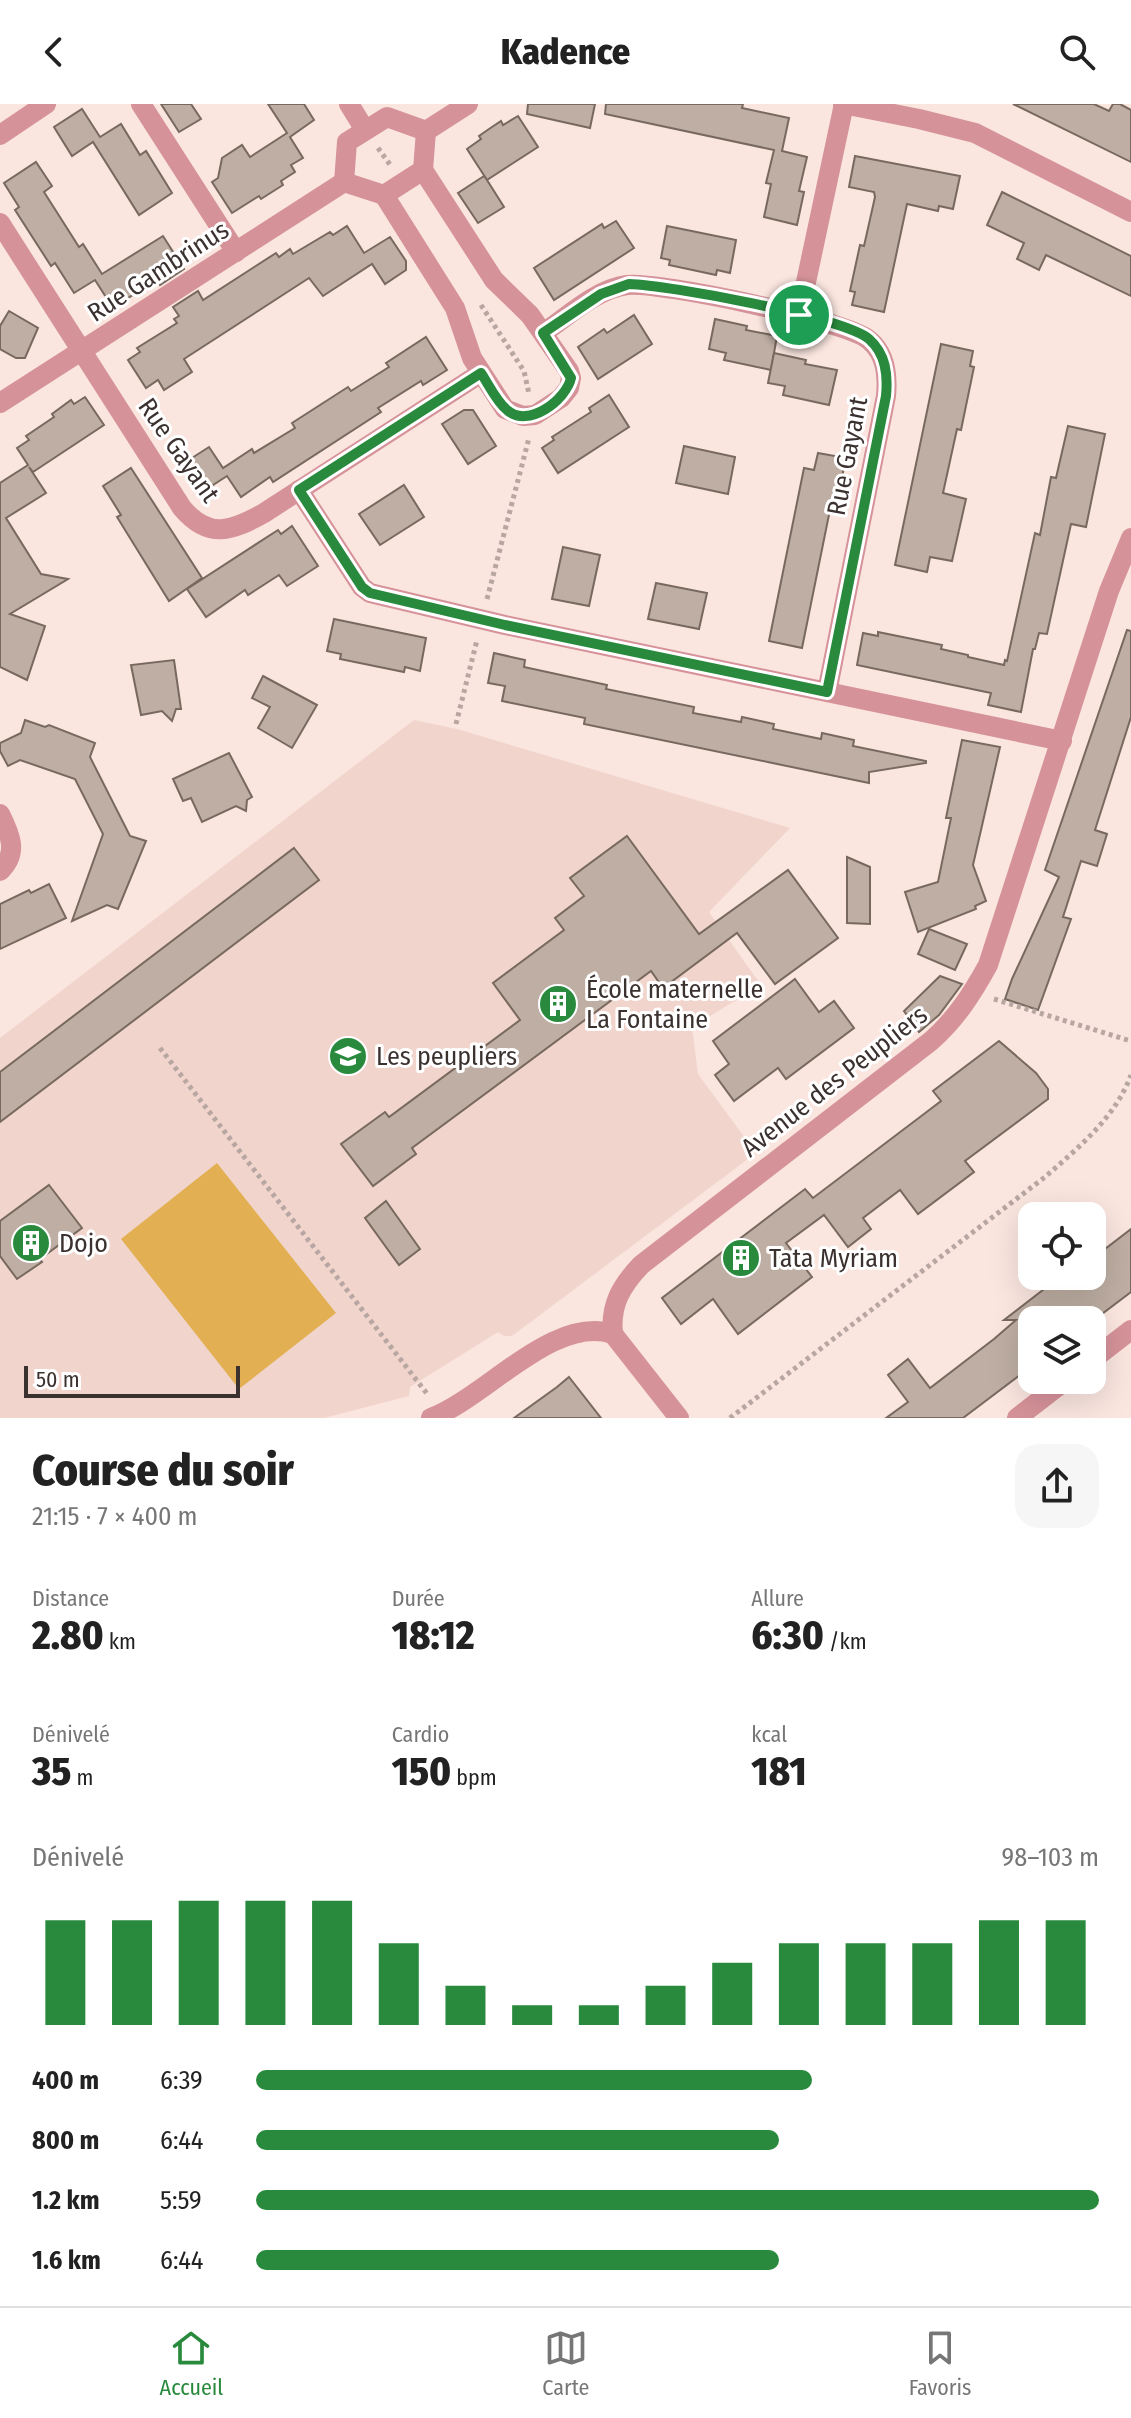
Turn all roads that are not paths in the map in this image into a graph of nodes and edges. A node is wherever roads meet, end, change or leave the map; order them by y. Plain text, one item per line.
1 (46, 104) edge
2 (141, 104) edge
3 (349, 104) edge
4 (468, 104) edge
5 (844, 104) edge
6 (365, 130) junction
7 (426, 131) junction
8 (0, 135) edge
9 (423, 170) junction
10 (344, 182) junction
11 (384, 195) junction
12 (1131, 212) edge
13 (0, 223) edge
14 (236, 252) junction
15 (799, 315) junction
16 (543, 333) junction
17 (81, 352) junction
18 (481, 373) junction
19 (0, 403) edge
20 (299, 490) junction
21 (1131, 538) edge
22 (827, 692) junction
23 (1062, 741) junction
24 (0, 814) edge
25 (0, 871) edge
26 (1131, 1330) edge
27 (613, 1334) junction
28 (1106, 1349) edge
29 (1048, 1394) edge
30 (436, 1416) edge
31 (679, 1418) edge
32 (1017, 1418) edge

1 - 8 street
2 - 14 street
3 - 6 street
4 - 7 street
5 - 12 street
5 - 15 street
6 - 7 street
6 - 10 street
7 - 9 street
9 - 11 street
9 - 16 street
10 - 11 street
10 - 14 street, Rue Gambrinus
11 - 18 street
13 - 17 street, Rue Gayant
14 - 17 street, Rue Gambrinus
15 - 16 street, Rue Gayant
15 - 22 street, Rue Gayant
16 - 18 street
17 - 19 street, Rue Gambrinus
17 - 20 street, Rue Gayant
18 - 20 street, Rue Gayant
20 - 22 street
21 - 23 street, Avenue des Peupliers
22 - 23 street
23 - 27 street, Avenue des Peupliers
24 - 25 street
26 - 28 street
27 - 30 street
27 - 31 street
29 - 32 street

